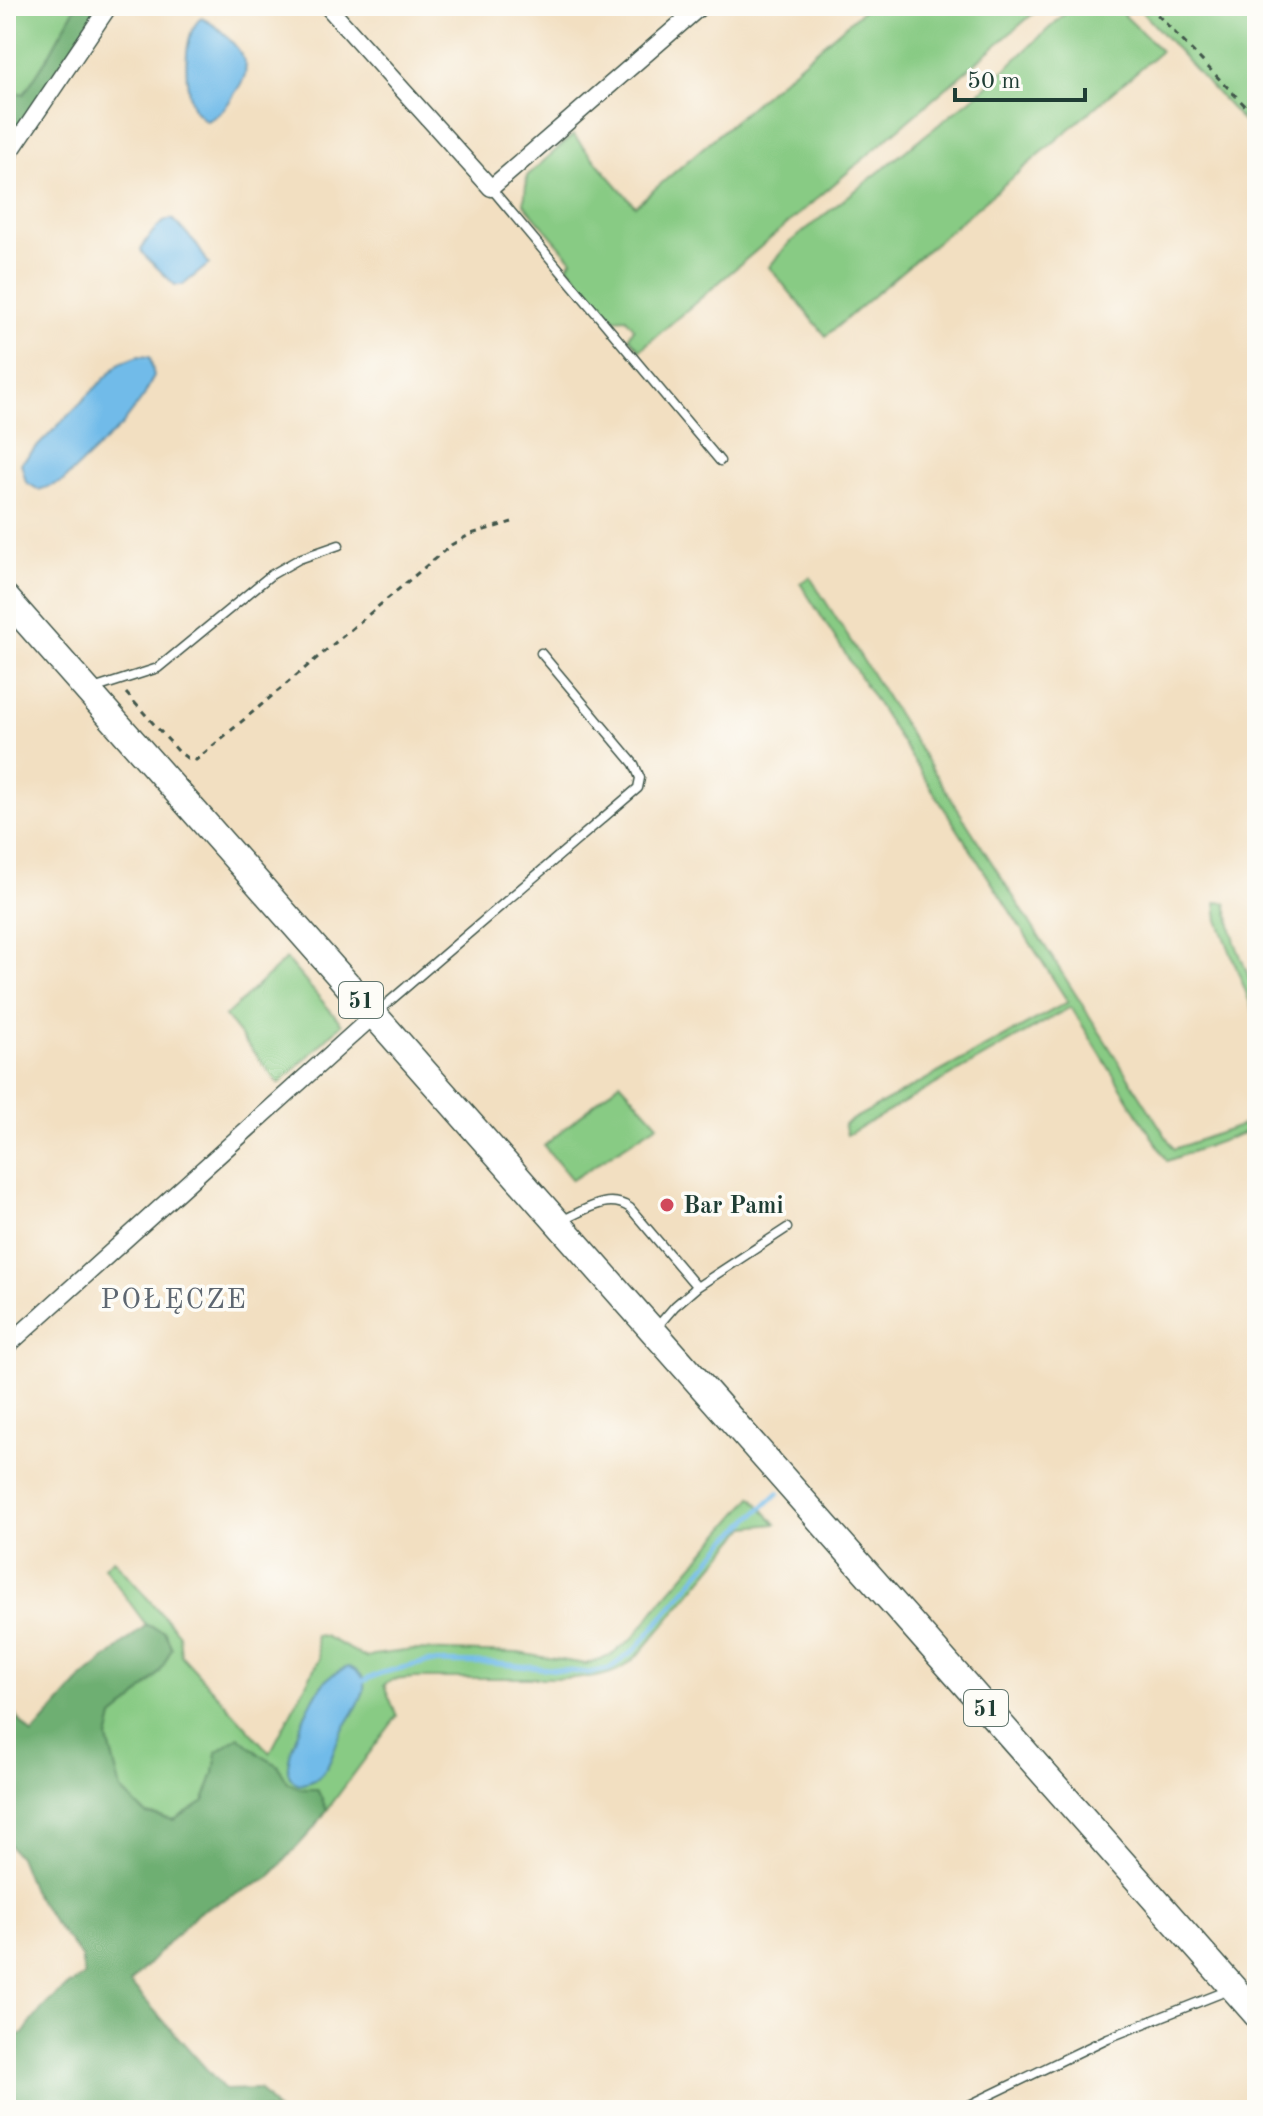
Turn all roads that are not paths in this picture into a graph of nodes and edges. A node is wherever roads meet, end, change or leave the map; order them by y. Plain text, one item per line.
1 (109, 6) edge
2 (327, 6) edge
3 (701, 6) edge
4 (6, 158) edge
5 (491, 188) junction
6 (720, 461) dead end
7 (339, 545) dead end
8 (6, 598) edge
9 (541, 653) dead end
10 (101, 686) junction
11 (374, 1015) junction
12 (558, 1223) junction
13 (787, 1228) dead end
14 (697, 1287) junction
15 (653, 1331) junction
16 (6, 1347) edge
17 (1248, 1999) edge
18 (959, 2110) edge

1 - 4 street
2 - 5 street
3 - 5 street
5 - 6 lane
7 - 10 lane
8 - 10 main road, 51
9 - 11 lane
10 - 11 main road, 51
11 - 12 main road, 51
11 - 16 street
12 - 14 lane
12 - 15 main road, 51
13 - 14 lane
14 - 15 lane
15 - 17 main road, 51
17 - 18 lane

